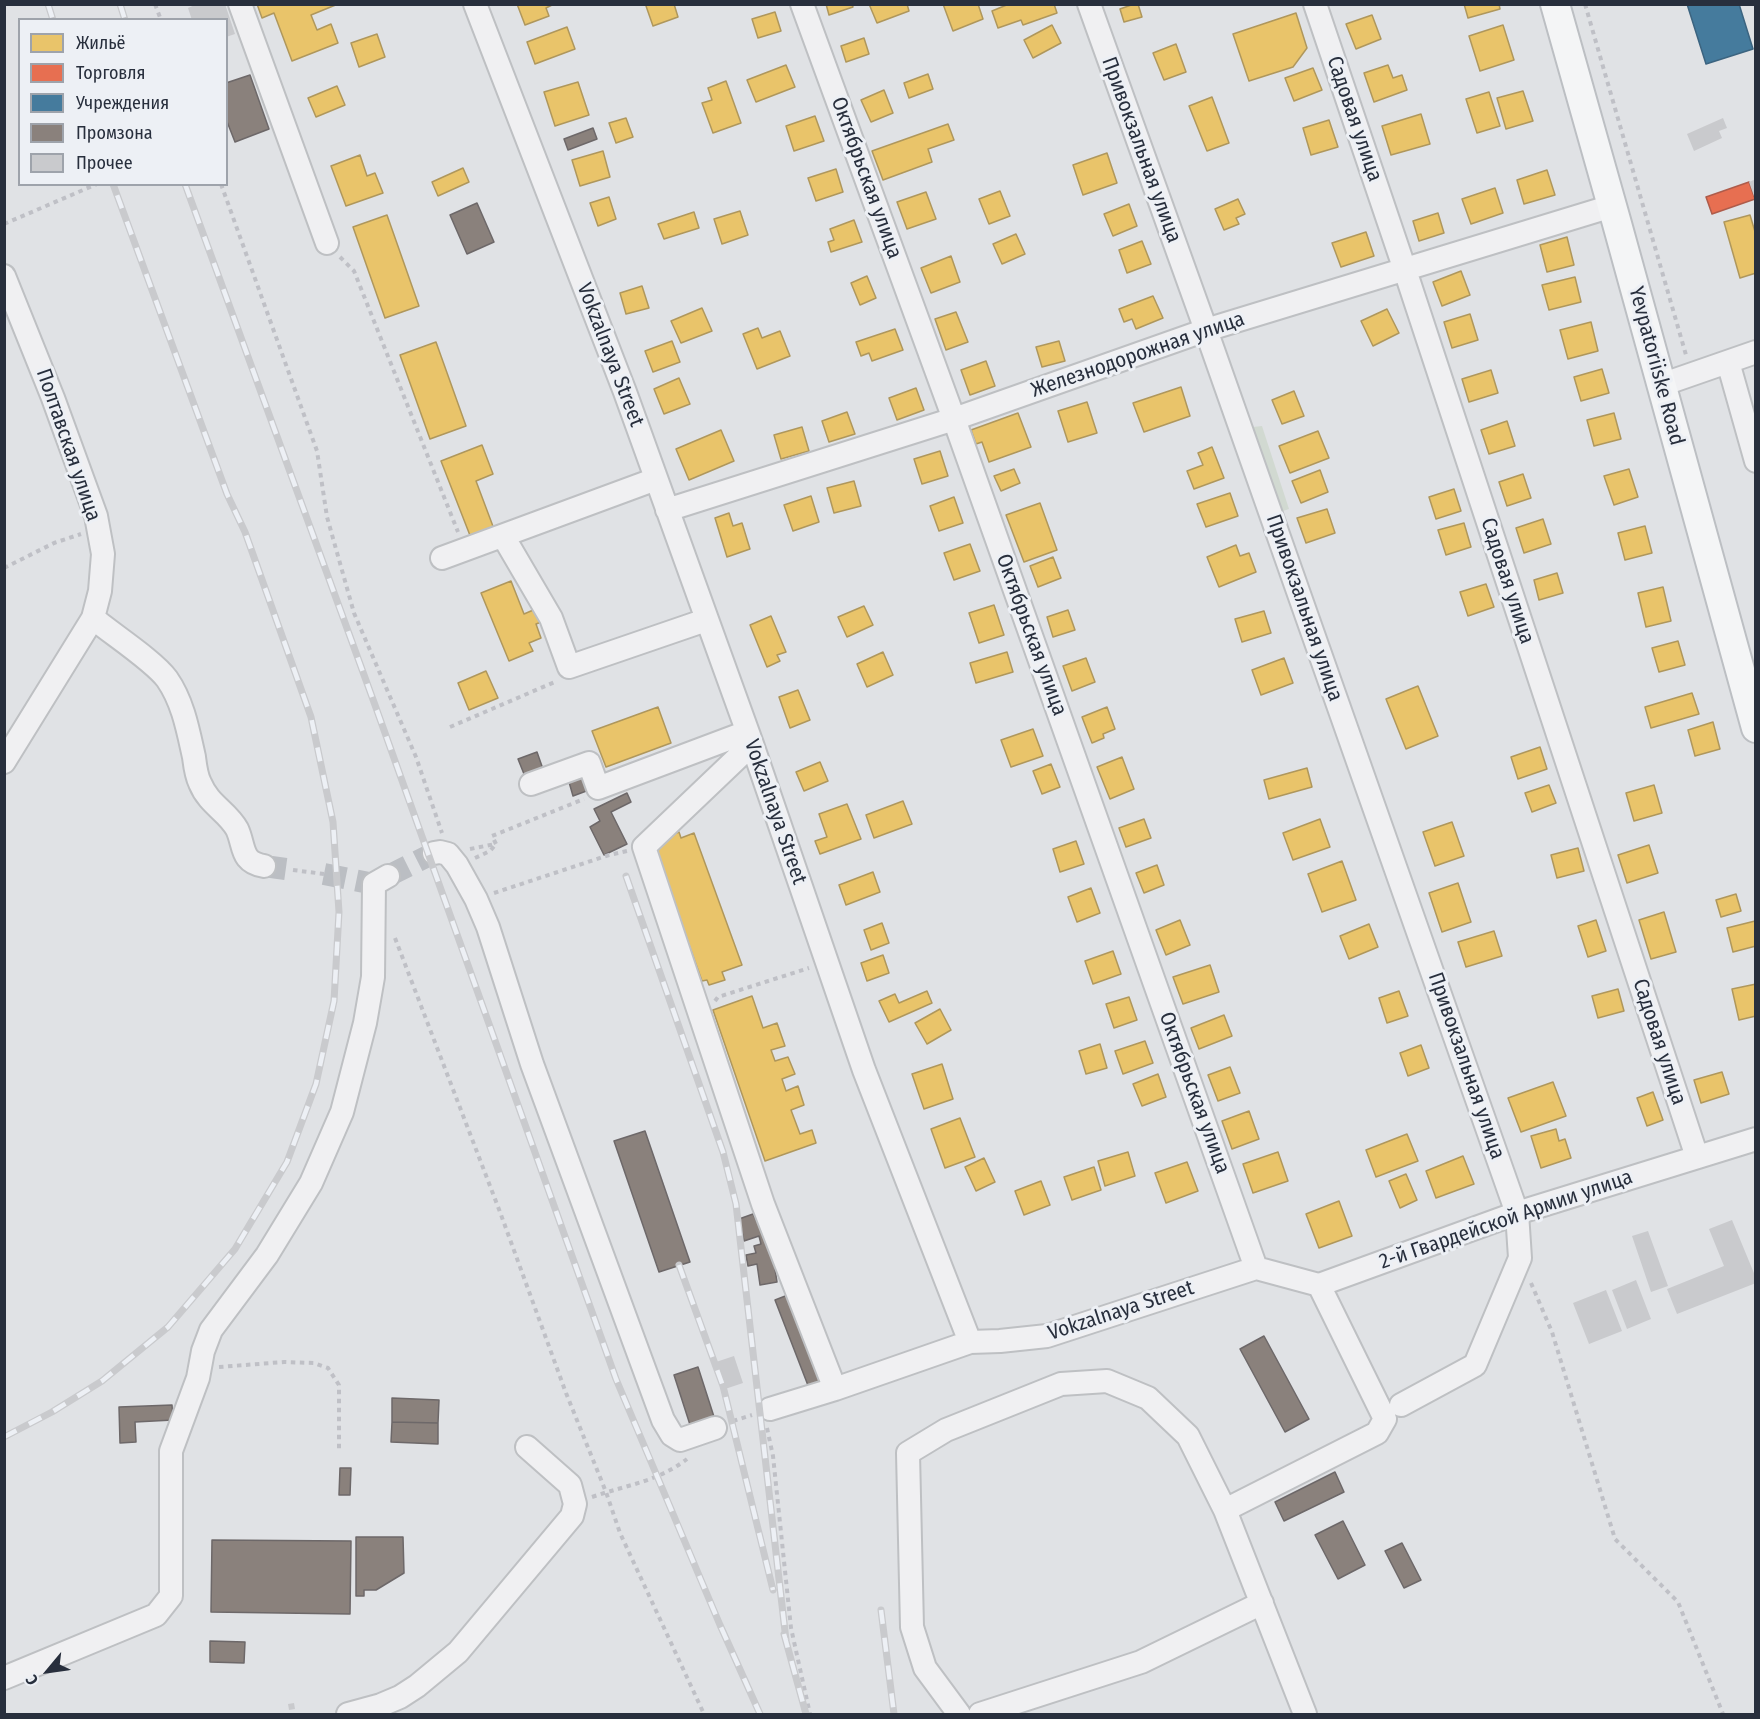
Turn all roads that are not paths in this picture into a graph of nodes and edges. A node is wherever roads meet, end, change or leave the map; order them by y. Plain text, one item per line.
1 (240, 4) edge
2 (475, 4) edge
3 (802, 4) edge
4 (1089, 4) edge
5 (1315, 4) edge
6 (1555, 4) edge
7 (1612, 206) junction
8 (327, 243) road end
9 (1405, 270) junction
10 (4, 276) edge
11 (1206, 330) junction
12 (1755, 352) edge
13 (1728, 362) junction
14 (1661, 385) junction
15 (954, 419) junction
16 (1755, 461) edge
17 (656, 479) junction
18 (667, 510) junction
19 (503, 536) junction
20 (442, 558) dead end
21 (93, 618) junction
22 (706, 620) junction
23 (1755, 728) edge
24 (749, 738) junction
25 (4, 762) edge
26 (531, 784) dead end
27 (441, 854) road end
28 (264, 866) tunnel mouth
29 (388, 876) tunnel mouth
30 (1755, 1140) edge
31 (1697, 1157) junction
32 (1517, 1212) junction
33 (1256, 1268) junction
34 (1318, 1285) junction
35 (970, 1342) junction
36 (836, 1389) junction
37 (1401, 1405) dead end
38 (770, 1409) road end
39 (715, 1428) road end
40 (527, 1447) dead end
41 (1225, 1510) junction
42 (1262, 1603) junction
43 (4, 1678) edge
44 (348, 1714) edge
45 (959, 1714) edge
46 (980, 1714) edge
47 (1305, 1714) edge

1 - 8 street
2 - 17 street, Vokzalnaya Street
3 - 15 street, Октябрьская улица
4 - 11 street, Привокзальная улица
5 - 9 street, Садовая улица
6 - 7 main road, Yevpatoriiske Road
7 - 9 street, Железнодорожная улица
7 - 14 main road, Yevpatoriiske Road
9 - 11 street, Железнодорожная улица
9 - 31 street, Садовая улица
10 - 21 street, Полтавская улица
11 - 15 street, Железнодорожная улица
11 - 32 street, Привокзальная улица
12 - 13 street
13 - 14 street
13 - 16 street
14 - 23 main road, Yevpatoriiske Road
15 - 18 street, Железнодорожная улица
15 - 33 street, Октябрьская улица
17 - 18 street, Vokzalnaya Street
17 - 19 street
18 - 22 street, Vokzalnaya Street
19 - 20 street
19 - 22 street
21 - 25 street, Полтавская улица
21 - 28 street
22 - 24 street, Vokzalnaya Street
24 - 26 street
24 - 35 street, Vokzalnaya Street
24 - 36 street
27 - 39 street
29 - 43 street
30 - 31 street, 2-й Гвардейской Армии улица
31 - 32 street, 2-й Гвардейской Армии улица
32 - 34 street, 2-й Гвардейской Армии улица
32 - 37 street, Привокзальная улица
33 - 34 street
33 - 35 street, Vokzalnaya Street
34 - 41 street
35 - 36 street
36 - 38 street
40 - 44 street
41 - 42 street
41 - 45 street
42 - 46 street
42 - 47 street

